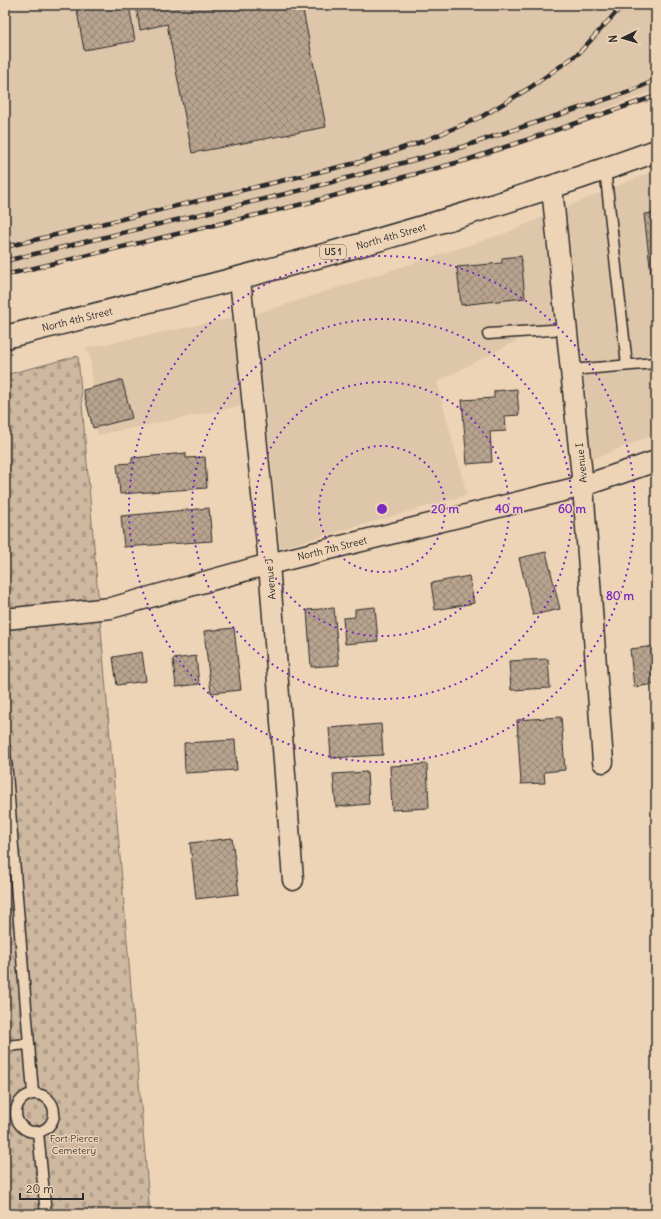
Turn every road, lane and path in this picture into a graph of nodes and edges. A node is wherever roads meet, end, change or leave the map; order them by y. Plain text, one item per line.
1 (656, 151) edge
2 (605, 169) junction
3 (552, 188) junction
4 (240, 278) junction
5 (567, 329) junction
6 (488, 334) dead end
7 (5, 337) edge
8 (656, 363) edge
9 (627, 365) junction
10 (571, 370) junction
11 (656, 461) edge
12 (583, 486) junction
13 (269, 564) junction
14 (5, 619) edge
15 (5, 749) edge
16 (603, 762) dead end
17 (293, 880) dead end
18 (29, 1044) junction
19 (5, 1046) edge
20 (33, 1093) junction
21 (38, 1132) junction
22 (46, 1214) edge

1 - 2 main road, North 4th Street / US 1
2 - 3 main road, North 4th Street / US 1
2 - 9 lane
3 - 4 main road, North 4th Street / US 1
3 - 5 street, Avenue I
4 - 7 main road, North 4th Street / US 1
4 - 13 street, Avenue J
5 - 6 lane
5 - 10 street, Avenue I
8 - 9 lane
9 - 10 lane
10 - 12 street, Avenue I
11 - 12 street, North 7th Street
12 - 13 street, North 7th Street
12 - 16 street, Avenue I
13 - 14 street, North 7th Street
13 - 17 street, Avenue J
15 - 18 lane
18 - 19 lane
18 - 20 lane
20 - 21 lane
20 - 21 lane
21 - 22 lane

